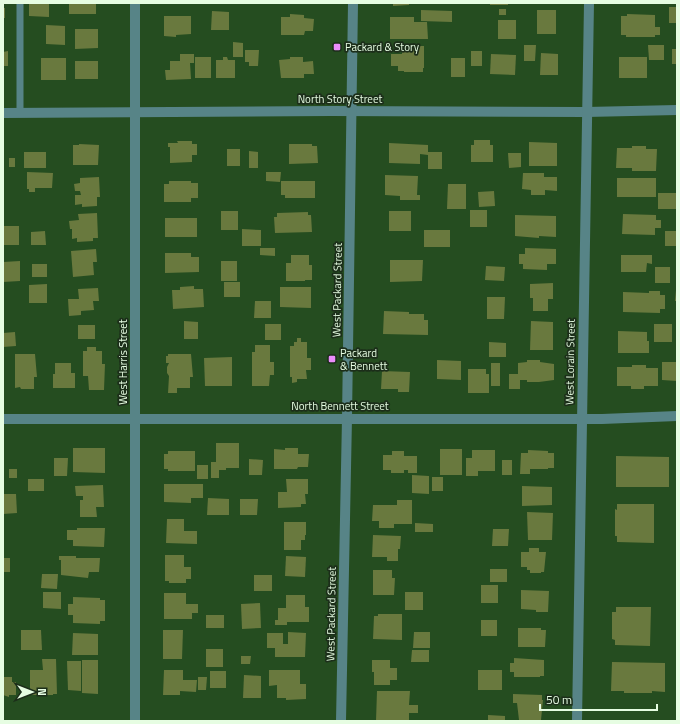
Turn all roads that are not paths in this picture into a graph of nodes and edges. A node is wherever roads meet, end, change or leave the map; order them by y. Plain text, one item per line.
1 (20, 3) edge
2 (135, 3) edge
3 (353, 3) edge
4 (589, 3) edge
5 (677, 110) edge
6 (351, 111) junction
7 (135, 112) junction
8 (586, 112) junction
9 (3, 113) edge
10 (20, 113) junction
11 (677, 416) edge
12 (347, 418) junction
13 (581, 418) junction
14 (3, 419) edge
15 (135, 419) junction
16 (135, 721) edge
17 (341, 721) edge
18 (577, 721) edge

1 - 10 lane
2 - 7 street, West Harris Street
3 - 6 street, West Packard Street
4 - 8 street, West Lorain Street
5 - 8 street, North Story Street
6 - 7 street, North Story Street
6 - 8 street, North Story Street
6 - 12 street, West Packard Street
7 - 10 street, North Story Street
7 - 15 street, West Harris Street
8 - 13 street, West Lorain Street
9 - 10 street, North Story Street
11 - 13 street, North Bennett Street
12 - 13 street, North Bennett Street
12 - 15 street, North Bennett Street
12 - 17 street, West Packard Street
13 - 18 street, West Lorain Street
14 - 15 street, North Bennett Street
15 - 16 street, West Harris Street

